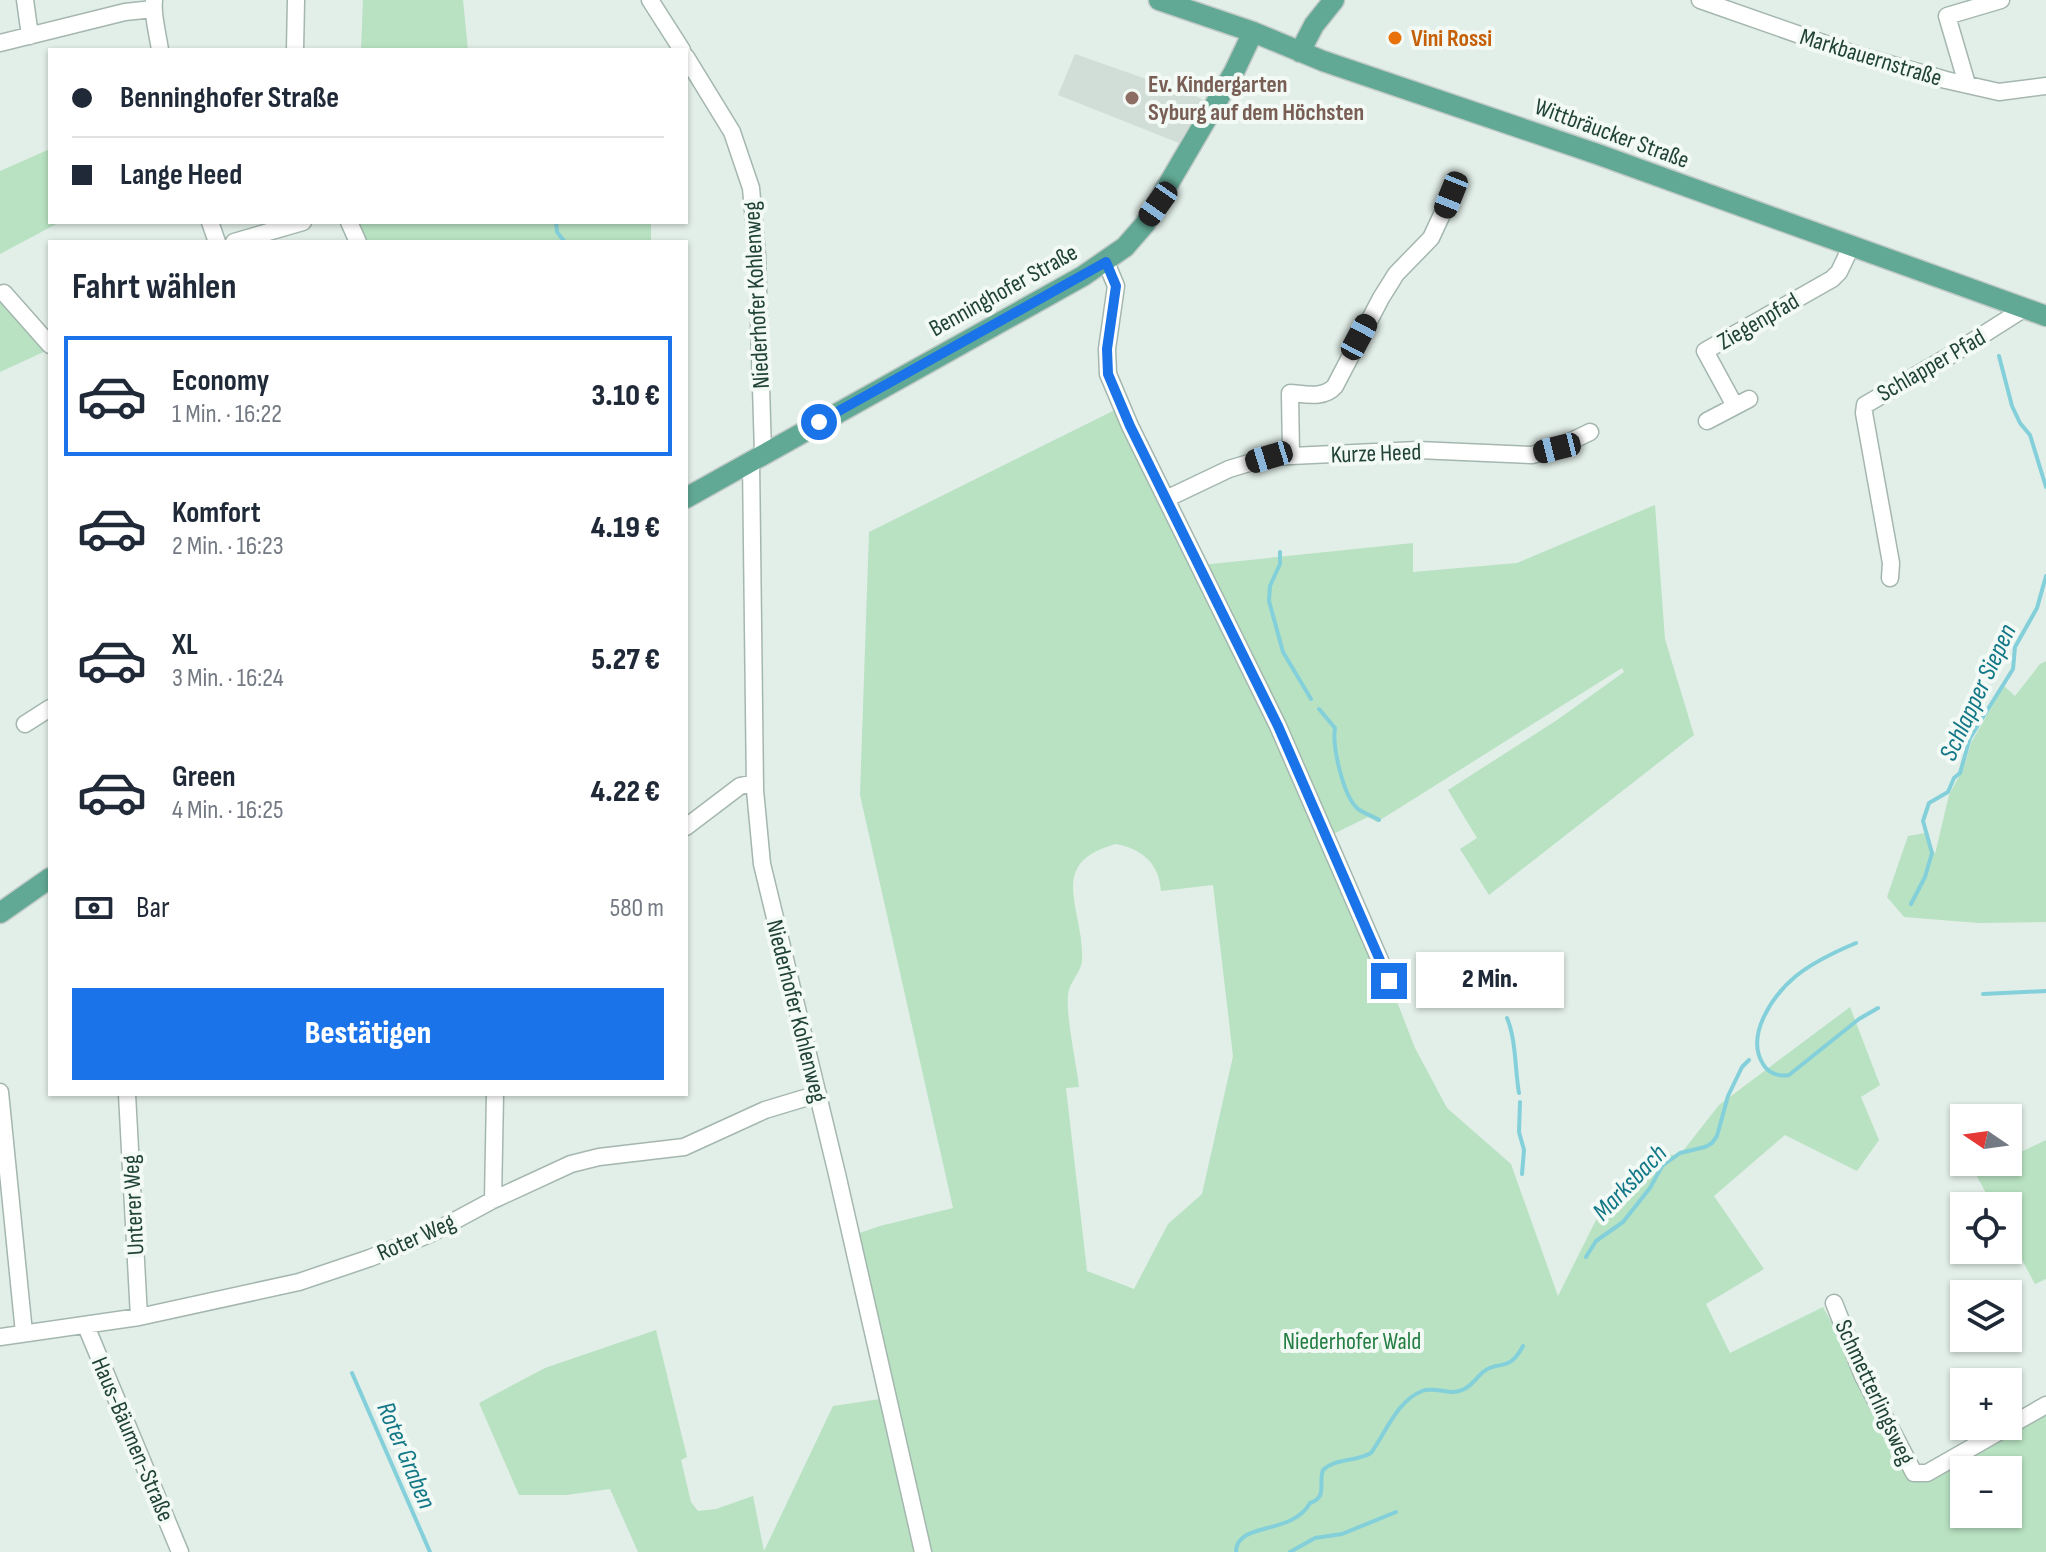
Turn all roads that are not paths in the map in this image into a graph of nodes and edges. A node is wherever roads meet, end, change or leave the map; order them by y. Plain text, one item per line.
1 (25, 0) edge
2 (296, 0) edge
3 (650, 0) edge
4 (1159, 0) edge
5 (1334, 0) edge
6 (1700, 0) edge
7 (2001, 0) edge
8 (153, 4) edge
9 (1253, 32) junction
10 (30, 36) junction
11 (0, 43) edge
12 (160, 48) edge
13 (295, 48) edge
14 (681, 48) edge
15 (1300, 52) junction
16 (688, 60) edge
17 (1967, 84) junction
18 (2046, 86) edge
19 (1451, 195) dead end
20 (296, 224) edge
21 (241, 240) edge
22 (1851, 247) junction
23 (1106, 262) junction
24 (4, 293) dead end
25 (2025, 308) junction
26 (2046, 316) edge
27 (48, 343) edge
28 (1707, 421) dead end
29 (1590, 432) dead end
30 (1291, 456) junction
31 (757, 457) junction
32 (688, 497) edge
33 (1166, 499) junction
34 (1890, 578) dead end
35 (48, 709) edge
36 (25, 724) dead end
37 (755, 783) junction
38 (688, 825) edge
39 (48, 879) edge
40 (0, 913) edge
41 (1389, 981) dead end
42 (0, 1092) edge
43 (818, 1094) junction
44 (127, 1096) edge
45 (495, 1096) edge
46 (493, 1200) junction
47 (1834, 1303) dead end
48 (139, 1317) junction
49 (86, 1326) junction
50 (24, 1333) junction
51 (0, 1337) edge
52 (2046, 1405) edge
53 (180, 1552) edge
54 (923, 1552) edge

1 - 10 street
2 - 13 street
3 - 14 street
4 - 9 main road, Wittbräucker Straße
5 - 15 main road
6 - 17 street, Markbauernstraße
7 - 17 street
8 - 10 street
8 - 12 street
9 - 15 main road, Wittbräucker Straße
9 - 23 main road, Benninghofer Straße
10 - 11 street
15 - 22 main road, Wittbräucker Straße
16 - 31 street, Niederhofer Kohlenweg
17 - 18 street, Markbauernstraße
19 - 30 street
20 - 21 street
22 - 25 main road, Wittbräucker Straße
22 - 28 street, Ziegenpfad
23 - 31 main road, Benninghofer Straße
23 - 33 street
24 - 27 street
25 - 26 main road, Wittbräucker Straße
25 - 34 street, Schlapper Pfad
29 - 30 street, Kurze Heed
30 - 33 street, Kurze Heed
31 - 32 main road, Benninghofer Straße
31 - 37 street, Niederhofer Kohlenweg
33 - 41 street
35 - 36 street
37 - 38 street
37 - 43 street, Niederhofer Kohlenweg
39 - 40 main road
42 - 50 street
43 - 46 street, Roter Weg
43 - 54 street, Niederhofer Kohlenweg
44 - 48 street, Unterer Weg
45 - 46 street
46 - 48 street, Roter Weg
47 - 52 street, Schmetterlingsweg
48 - 49 street, Roter Weg
49 - 50 street, Roter Weg
49 - 53 street, Haus-Bäumen-Straße
50 - 51 street, Roter Weg

